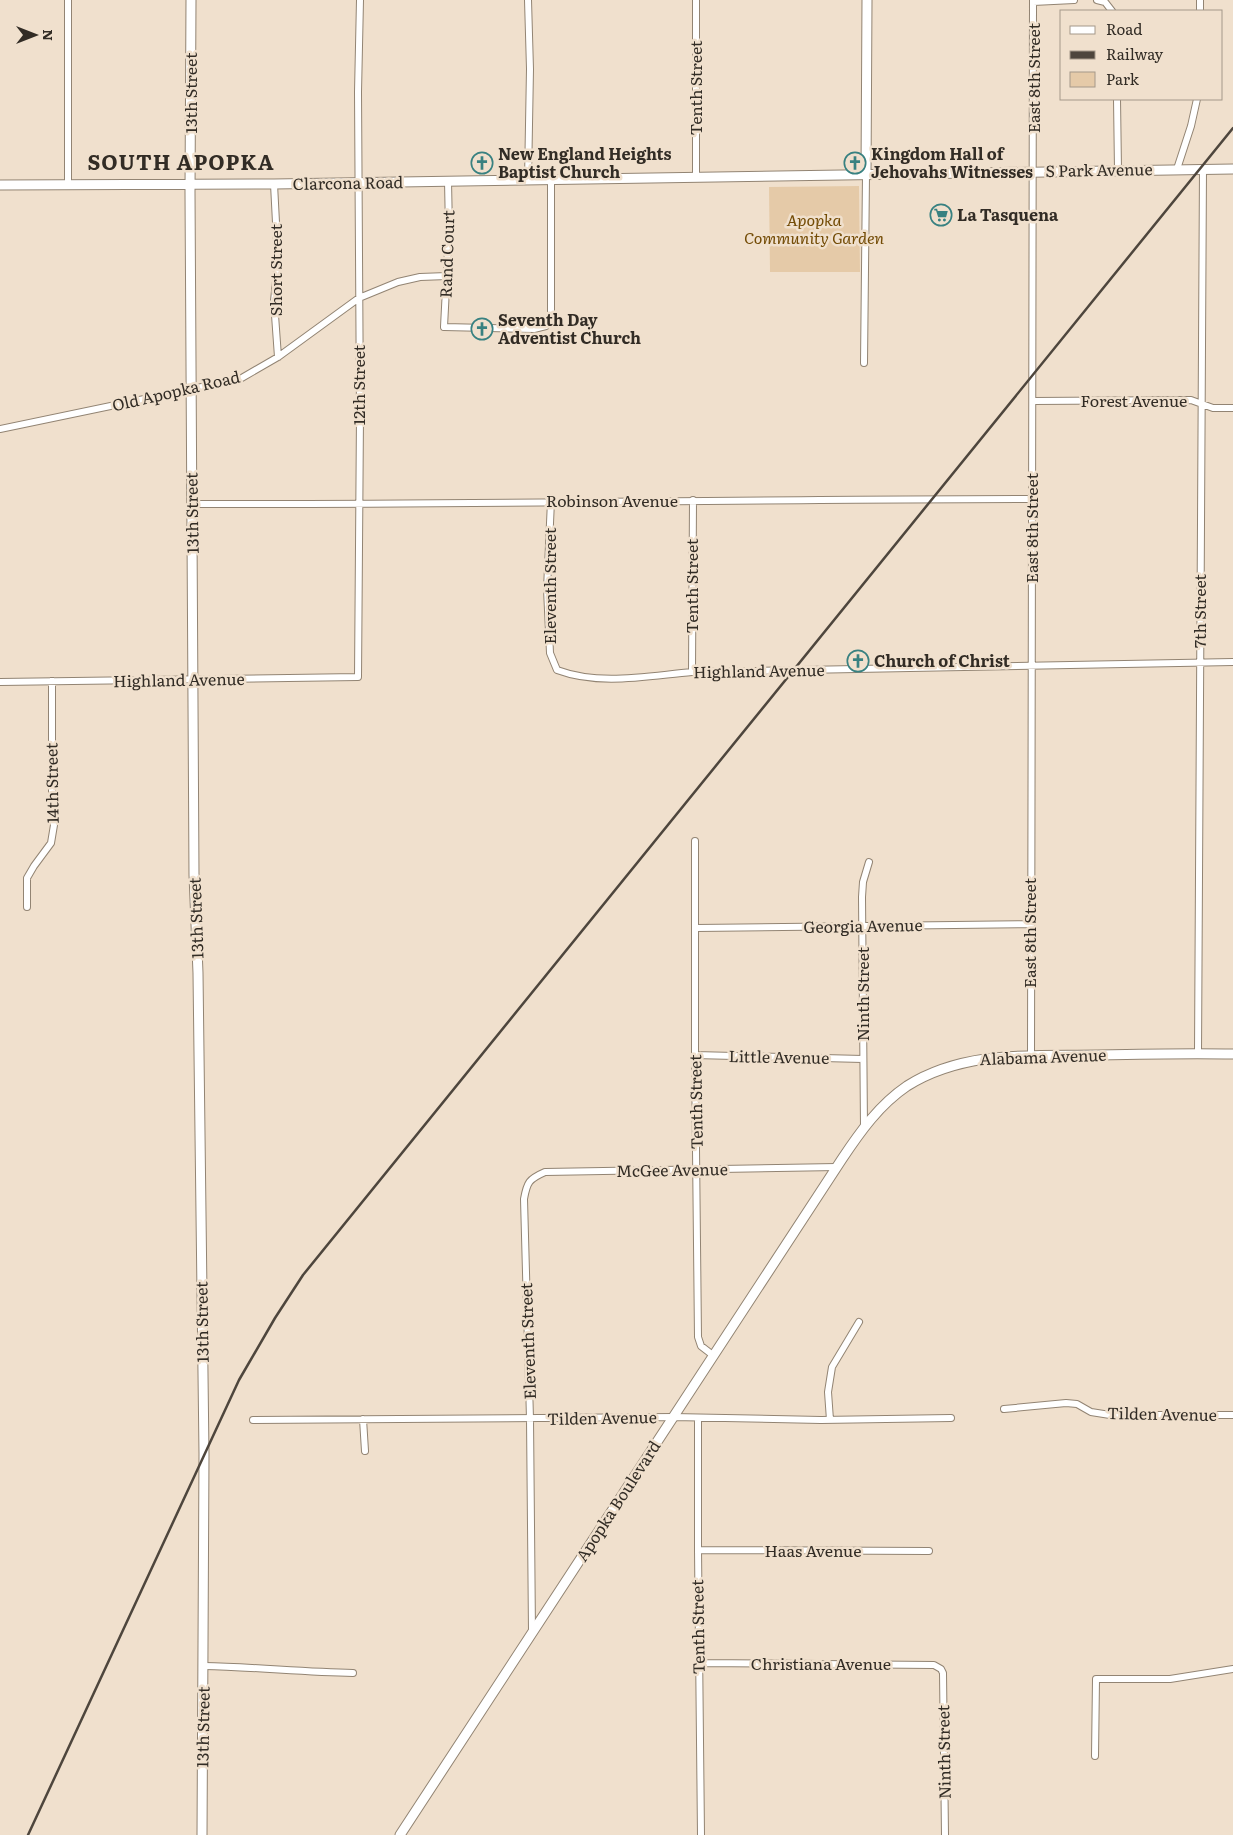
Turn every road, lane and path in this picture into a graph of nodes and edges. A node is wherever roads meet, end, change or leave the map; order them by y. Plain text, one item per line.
1 (68, 0) edge
2 (192, 0) edge
3 (360, 0) edge
4 (528, 0) edge
5 (696, 0) edge
6 (867, 0) edge
7 (1074, 0) edge
8 (1097, 0) edge
9 (1034, 1) edge
10 (1111, 10) edge
11 (1117, 100) edge
12 (1197, 100) edge
13 (1177, 169) junction
14 (1203, 169) junction
15 (1233, 169) edge
16 (1118, 170) junction
17 (1034, 171) junction
18 (866, 174) junction
19 (696, 176) junction
20 (528, 180) junction
21 (551, 180) junction
22 (448, 181) junction
23 (358, 182) junction
24 (274, 184) junction
25 (0, 185) edge
26 (68, 185) junction
27 (190, 185) junction
28 (447, 276) junction
29 (359, 298) junction
30 (278, 357) junction
31 (864, 363) dead end
32 (191, 389) junction
33 (1033, 401) junction
34 (1201, 403) junction
35 (1233, 408) edge
36 (0, 429) edge
37 (1032, 499) junction
38 (692, 500) junction
39 (551, 501) junction
40 (192, 504) junction
41 (359, 504) junction
42 (1200, 662) junction
43 (1233, 662) edge
44 (1031, 667) junction
45 (557, 670) joint
46 (692, 672) junction
47 (358, 678) joint
48 (194, 679) junction
49 (52, 681) junction
50 (0, 682) edge
51 (695, 841) dead end
52 (869, 862) dead end
53 (27, 907) dead end
54 (1030, 924) junction
55 (863, 926) junction
56 (696, 928) junction
57 (1198, 1054) junction
58 (1233, 1054) edge
59 (694, 1055) junction
60 (1031, 1056) junction
61 (863, 1059) junction
62 (864, 1127) junction
63 (837, 1167) junction
64 (697, 1169) junction
65 (524, 1199) joint
66 (859, 1322) dead end
67 (714, 1356) junction
68 (1004, 1409) dead end
69 (1233, 1416) edge
70 (673, 1417) junction
71 (951, 1418) dead end
72 (363, 1419) junction
73 (530, 1419) junction
74 (698, 1419) junction
75 (253, 1420) dead end
76 (830, 1420) junction
77 (365, 1451) dead end
78 (698, 1550) junction
79 (929, 1551) dead end
80 (532, 1632) junction
81 (699, 1663) junction
82 (204, 1666) junction
83 (941, 1669) joint
84 (1233, 1669) edge
85 (352, 1673) dead end
86 (1096, 1756) dead end
87 (202, 1835) edge
88 (400, 1835) edge
89 (701, 1835) edge
90 (945, 1835) edge

1 - 26 street
2 - 27 street, 13th Street
3 - 23 street, 12th Street
4 - 20 street
5 - 19 street, Tenth Street
6 - 18 street
7 - 9 street
8 - 10 street
9 - 17 street, East 8th Street
11 - 16 street
12 - 13 street
13 - 14 street, S Park Avenue
13 - 16 street, S Park Avenue
14 - 15 street, S Park Avenue
14 - 34 street, 7th Street
16 - 17 street, S Park Avenue
17 - 18 street, S Park Avenue
17 - 33 street, East 8th Street
18 - 19 street, S Park Avenue
18 - 31 street
19 - 21 street, Clarcona Road
20 - 21 street, Clarcona Road
20 - 22 street, Clarcona Road
21 - 28 street, Rand Court
22 - 23 street, Clarcona Road
22 - 28 street, Rand Court
23 - 24 street, Clarcona Road
23 - 29 street, 12th Street
24 - 27 street, Clarcona Road
24 - 30 street, Short Street
25 - 26 street, Clarcona Road
26 - 27 street, Clarcona Road
27 - 32 street, 13th Street
28 - 29 street, Old Apopka Road
29 - 30 street, Old Apopka Road
29 - 41 street, 12th Street
30 - 32 street, Old Apopka Road
32 - 36 street, Old Apopka Road
32 - 40 street, 13th Street
33 - 34 street, Forest Avenue
33 - 37 street, East 8th Street
34 - 35 street, Forest Avenue
34 - 42 street, 7th Street
37 - 38 street, Robinson Avenue
37 - 44 street, East 8th Street
38 - 39 street, Robinson Avenue
38 - 46 street, Tenth Street
39 - 41 street, Robinson Avenue
39 - 45 street, Eleventh Street
40 - 41 street, Robinson Avenue
40 - 48 street, 13th Street
41 - 47 street, 12th Street
42 - 43 street, Highland Avenue
42 - 44 street, Highland Avenue
42 - 57 street, 7th Street
44 - 46 street, Highland Avenue
44 - 54 street, East 8th Street
45 - 46 street, Highland Avenue
47 - 48 street, Highland Avenue
48 - 49 street, Highland Avenue
48 - 82 street, 13th Street
49 - 50 street, Highland Avenue
49 - 53 street, 14th Street
51 - 56 street, Tenth Street
52 - 55 street, Ninth Street
54 - 55 street, Georgia Avenue
54 - 60 street, East 8th Street
55 - 56 street, Georgia Avenue
55 - 61 street, Ninth Street
56 - 59 street, Tenth Street
57 - 58 street, Alabama Avenue
57 - 60 street, Alabama Avenue
59 - 61 street, Little Avenue
59 - 64 street, Tenth Street
60 - 62 street, Alabama Avenue
61 - 62 street, Ninth Street
62 - 63 street, Alabama Avenue
63 - 64 street, McGee Avenue
63 - 67 street, Apopka Boulevard
64 - 65 street, McGee Avenue
64 - 67 street, Tenth Street
65 - 73 street, Eleventh Street
66 - 76 street
67 - 70 street, Apopka Boulevard
68 - 69 street, Tilden Avenue
70 - 73 street, Tilden Avenue
70 - 74 street, Tilden Avenue
70 - 80 street, Apopka Boulevard
71 - 76 street, Tilden Avenue
72 - 73 street, Tilden Avenue
72 - 75 street, Tilden Avenue
72 - 77 street
73 - 80 street, Eleventh Street
74 - 76 street, Tilden Avenue
74 - 78 street, Tenth Street
78 - 79 street, Haas Avenue
78 - 81 street, Tenth Street
80 - 88 street, Apopka Boulevard
81 - 83 street, Christiana Avenue
81 - 89 street, Tenth Street
82 - 85 street
82 - 87 street, 13th Street
83 - 90 street, Ninth Street
84 - 86 street

